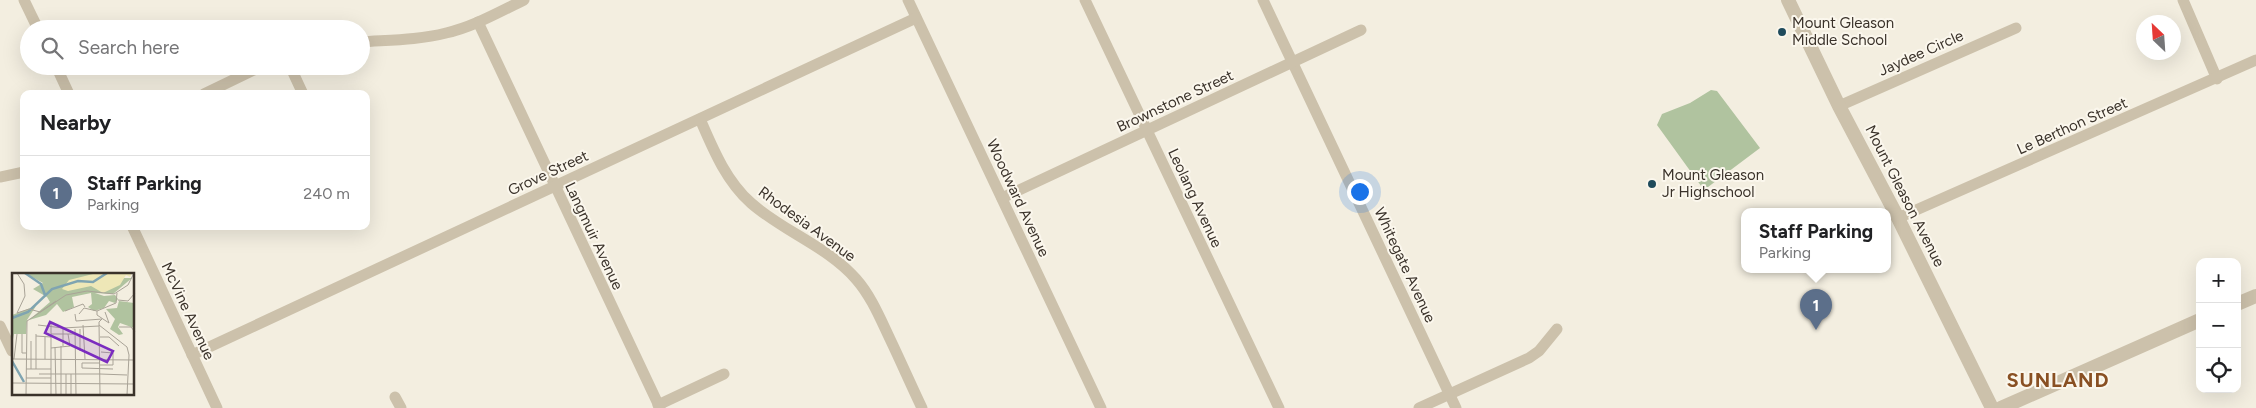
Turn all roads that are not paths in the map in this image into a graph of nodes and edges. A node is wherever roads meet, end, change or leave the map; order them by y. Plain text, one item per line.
1 (24, 0) edge
2 (524, 0) edge
3 (908, 0) edge
4 (1085, 0) edge
5 (1263, 0) edge
6 (1788, 0) edge
7 (2183, 0) edge
8 (916, 18) junction
9 (34, 20) edge
10 (478, 22) junction
11 (2016, 28) dead end
12 (1361, 30) dead end
13 (370, 41) edge
14 (2256, 60) edge
15 (1293, 62) junction
16 (60, 75) edge
17 (243, 75) edge
18 (294, 75) edge
19 (2218, 78) junction
20 (67, 90) edge
21 (212, 90) edge
22 (301, 90) edge
23 (1839, 106) junction
24 (700, 119) junction
25 (1147, 131) junction
26 (20, 173) edge
27 (0, 178) edge
28 (554, 187) junction
29 (1002, 198) junction
30 (1898, 218) junction
31 (134, 230) edge
32 (2256, 296) edge
33 (2239, 303) edge
34 (2196, 322) edge
35 (0, 326) edge
36 (1558, 329) dead end
37 (12, 351) dead end
38 (192, 355) junction
39 (724, 374) dead end
40 (1450, 394) junction
41 (395, 397) dead end
42 (659, 406) edge
43 (217, 408) edge
44 (400, 408) edge
45 (922, 408) edge
46 (1101, 408) edge
47 (1278, 408) edge
48 (1420, 408) edge
49 (1456, 408) edge
50 (1992, 408) edge
51 (2001, 408) edge

1 - 9 street
2 - 10 street
3 - 8 street, Woodward Avenue
4 - 25 street, Leolang Avenue
5 - 15 street, Whitegate Avenue
6 - 23 street, Mount Gleason Avenue
7 - 19 street
8 - 24 street, Grove Street
8 - 29 street, Woodward Avenue
10 - 13 street
10 - 28 street, Langmuir Avenue
11 - 23 street, Jaydee Circle
12 - 15 street, Brownstone Street
14 - 19 street, Le Berthon Street
15 - 25 street, Brownstone Street
15 - 40 street, Whitegate Avenue
16 - 20 street
17 - 21 street
18 - 22 street
19 - 30 street, Le Berthon Street
23 - 30 street, Mount Gleason Avenue
24 - 28 street, Grove Street
24 - 45 street, Rhodesia Avenue
25 - 29 street, Brownstone Street
25 - 47 street, Leolang Avenue
26 - 27 street
28 - 38 street, Grove Street
28 - 42 street, Langmuir Avenue
29 - 46 street, Woodward Avenue
30 - 50 street, Mount Gleason Avenue
31 - 38 street, McVine Avenue
32 - 33 street
34 - 51 street
35 - 37 street
36 - 40 street
38 - 43 street, McVine Avenue
39 - 42 street
40 - 48 street
40 - 49 street, Whitegate Avenue
41 - 44 street

